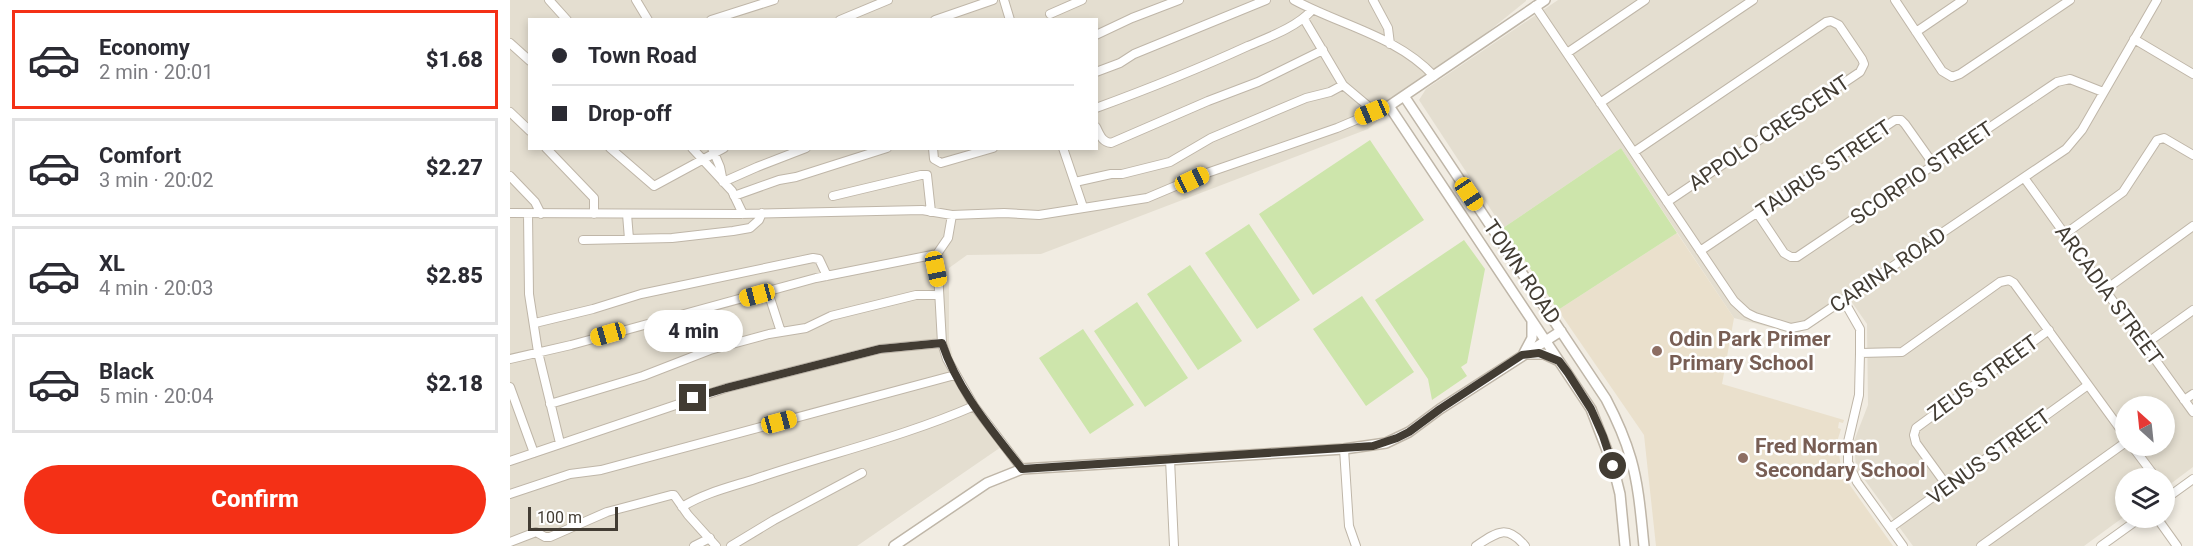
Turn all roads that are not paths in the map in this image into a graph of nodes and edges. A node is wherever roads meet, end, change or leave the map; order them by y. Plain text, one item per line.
1 (549, 0) edge
2 (636, 0) edge
3 (774, 0) edge
4 (888, 0) edge
5 (993, 0) edge
6 (1004, 0) edge
7 (1082, 0) edge
8 (1179, 0) edge
9 (1266, 0) edge
10 (1294, 0) edge
11 (1373, 0) edge
12 (1545, 0) edge
13 (1645, 0) edge
14 (1753, 0) edge
15 (1895, 0) edge
16 (1963, 0) edge
17 (2070, 0) edge
18 (2157, 0) edge
19 (1535, 6) junction
20 (1312, 10) junction
21 (1050, 14) dead end
22 (565, 18) edge
23 (647, 18) edge
24 (717, 18) edge
25 (845, 18) edge
26 (941, 18) edge
27 (1009, 18) edge
28 (1304, 18) junction
29 (1916, 32) junction
30 (1098, 34) edge
31 (2134, 39) junction
32 (510, 43) edge
33 (1390, 44) junction
34 (1323, 50) junction
35 (1567, 53) junction
36 (528, 60) edge
37 (1098, 71) edge
38 (2193, 74) edge
39 (1434, 76) junction
40 (1343, 85) junction
41 (2103, 92) junction
42 (1404, 96) junction
43 (1600, 102) junction
44 (1389, 106) junction
45 (1098, 107) edge
46 (510, 112) edge
47 (1372, 112) junction
48 (528, 129) edge
49 (1098, 131) edge
50 (548, 150) edge
51 (612, 150) edge
52 (694, 150) edge
53 (801, 150) edge
54 (881, 150) edge
55 (933, 150) edge
56 (986, 150) edge
57 (1064, 150) edge
58 (713, 151) edge
59 (1634, 152) junction
60 (2193, 155) edge
61 (703, 160) junction
62 (1934, 165) junction
63 (510, 176) edge
64 (2025, 178) junction
65 (723, 182) junction
66 (1076, 182) junction
67 (734, 196) junction
68 (833, 196) dead end
69 (1667, 201) junction
70 (1083, 207) junction
71 (931, 212) junction
72 (510, 213) edge
73 (743, 213) junction
74 (762, 213) junction
75 (528, 214) junction
76 (541, 214) junction
77 (594, 214) junction
78 (627, 214) junction
79 (1758, 214) junction
80 (952, 215) junction
81 (2193, 226) edge
82 (2065, 234) junction
83 (629, 239) junction
84 (583, 240) dead end
85 (1700, 251) junction
86 (937, 254) junction
87 (827, 276) junction
88 (2105, 290) junction
89 (768, 292) junction
90 (939, 295) junction
91 (1844, 301) junction
92 (2193, 310) edge
93 (1531, 318) junction
94 (535, 323) junction
95 (2049, 330) junction
96 (1561, 331) junction
97 (781, 332) junction
98 (1546, 340) junction
99 (942, 343) junction
100 (2144, 345) junction
101 (538, 352) junction
102 (1860, 353) junction
103 (1522, 355) junction
104 (510, 359) edge
105 (1559, 361) junction
106 (956, 375) junction
107 (2088, 385) junction
108 (510, 387) edge
109 (2193, 393) edge
110 (2184, 400) junction
111 (550, 404) junction
112 (974, 406) junction
113 (2193, 412) edge
114 (2115, 422) edge
115 (560, 443) junction
116 (1344, 449) junction
117 (2115, 450) edge
118 (534, 453) junction
119 (1170, 459) junction
120 (510, 461) edge
121 (1022, 469) junction
122 (862, 474) dead end
123 (2193, 479) edge
124 (1948, 487) junction
125 (2175, 490) edge
126 (510, 495) edge
127 (682, 507) junction
128 (1890, 528) junction
129 (2126, 528) edge
130 (2164, 528) edge
131 (710, 538) junction
132 (510, 542) edge
133 (694, 546) edge
134 (716, 546) edge
135 (731, 546) edge
136 (894, 546) edge
137 (1174, 546) edge
138 (1356, 546) edge
139 (1476, 546) edge
140 (1525, 546) edge
141 (1625, 546) edge
142 (1644, 546) edge
143 (1903, 546) edge
144 (1982, 546) edge
145 (2101, 546) edge
146 (2177, 546) edge

1 - 22 street
2 - 23 street
3 - 24 street
4 - 25 street
5 - 26 street
6 - 27 street
7 - 21 street
8 - 30 street
9 - 37 street
10 - 20 street
11 - 33 street
12 - 19 street
13 - 35 street
14 - 43 street
15 - 29 street
16 - 29 street
17 - 29 street
18 - 31 street, CARINA ROAD
19 - 35 street, CARINA ROAD
19 - 39 street
20 - 28 street
20 - 33 street
28 - 34 street
28 - 45 street
31 - 38 street
31 - 41 street, CARINA ROAD
32 - 36 street
33 - 39 street
34 - 40 street
34 - 49 street
35 - 43 street, CARINA ROAD
39 - 42 street
40 - 47 street
40 - 66 street
41 - 62 street, SCORPIO STREET
41 - 64 street, CARINA ROAD
42 - 44 street
42 - 96 street, TOWN ROAD
43 - 59 street, CARINA ROAD
44 - 47 street
44 - 93 street, TOWN ROAD
46 - 48 street
47 - 70 street
50 - 77 street
51 - 61 street
52 - 61 street
53 - 65 street
54 - 67 street
55 - 56 street
57 - 66 street
58 - 61 street
58 - 65 street
59 - 69 street, CARINA ROAD
59 - 69 street, APPOLO CRESCENT
60 - 82 street
61 - 65 street
62 - 79 street, SCORPIO STREET
62 - 79 street, TAURUS STREET
63 - 76 street
64 - 82 street, ARCADIA STREET
64 - 91 street, CARINA ROAD
65 - 67 street
66 - 70 street
67 - 73 street
68 - 71 street
69 - 85 street, CARINA ROAD
70 - 80 street
71 - 74 street
71 - 80 street
72 - 75 street
73 - 74 street
73 - 78 street
74 - 83 street
75 - 76 street
75 - 94 street
76 - 77 street
77 - 78 street
78 - 83 street
79 - 85 street, TAURUS STREET
80 - 86 street
81 - 88 street
82 - 88 street, ARCADIA STREET
83 - 84 street
85 - 91 street, CARINA ROAD
86 - 87 street
86 - 90 street
87 - 89 street
87 - 94 street
88 - 100 street, ARCADIA STREET
89 - 97 street
89 - 101 street
90 - 97 street
90 - 99 street
91 - 102 street
92 - 100 street
93 - 98 street, TOWN ROAD
93 - 103 street
94 - 101 street
95 - 102 street
95 - 107 street
95 - 124 street, ZEUS STREET
96 - 98 street
96 - 142 street, TOWN ROAD
97 - 111 street
98 - 103 street
98 - 105 street, TOWN ROAD
99 - 106 street
99 - 115 street
100 - 110 street, ARCADIA STREET
101 - 104 street
101 - 111 street
102 - 128 street
103 - 105 street
103 - 116 street
105 - 141 street, TOWN ROAD
106 - 112 street
106 - 126 street
107 - 114 street
107 - 124 street, VENUS STREET
108 - 118 street
109 - 110 street
110 - 113 street, ARCADIA STREET
111 - 115 street
112 - 121 street
112 - 127 street
115 - 118 street
116 - 119 street
116 - 138 street
117 - 144 street
118 - 120 street
119 - 121 street
119 - 137 street
121 - 136 street
122 - 135 street
123 - 125 street
124 - 128 street, VENUS STREET
127 - 131 street
127 - 132 street
128 - 143 street
129 - 145 street
130 - 146 street
131 - 133 street
131 - 134 street
139 - 140 street

